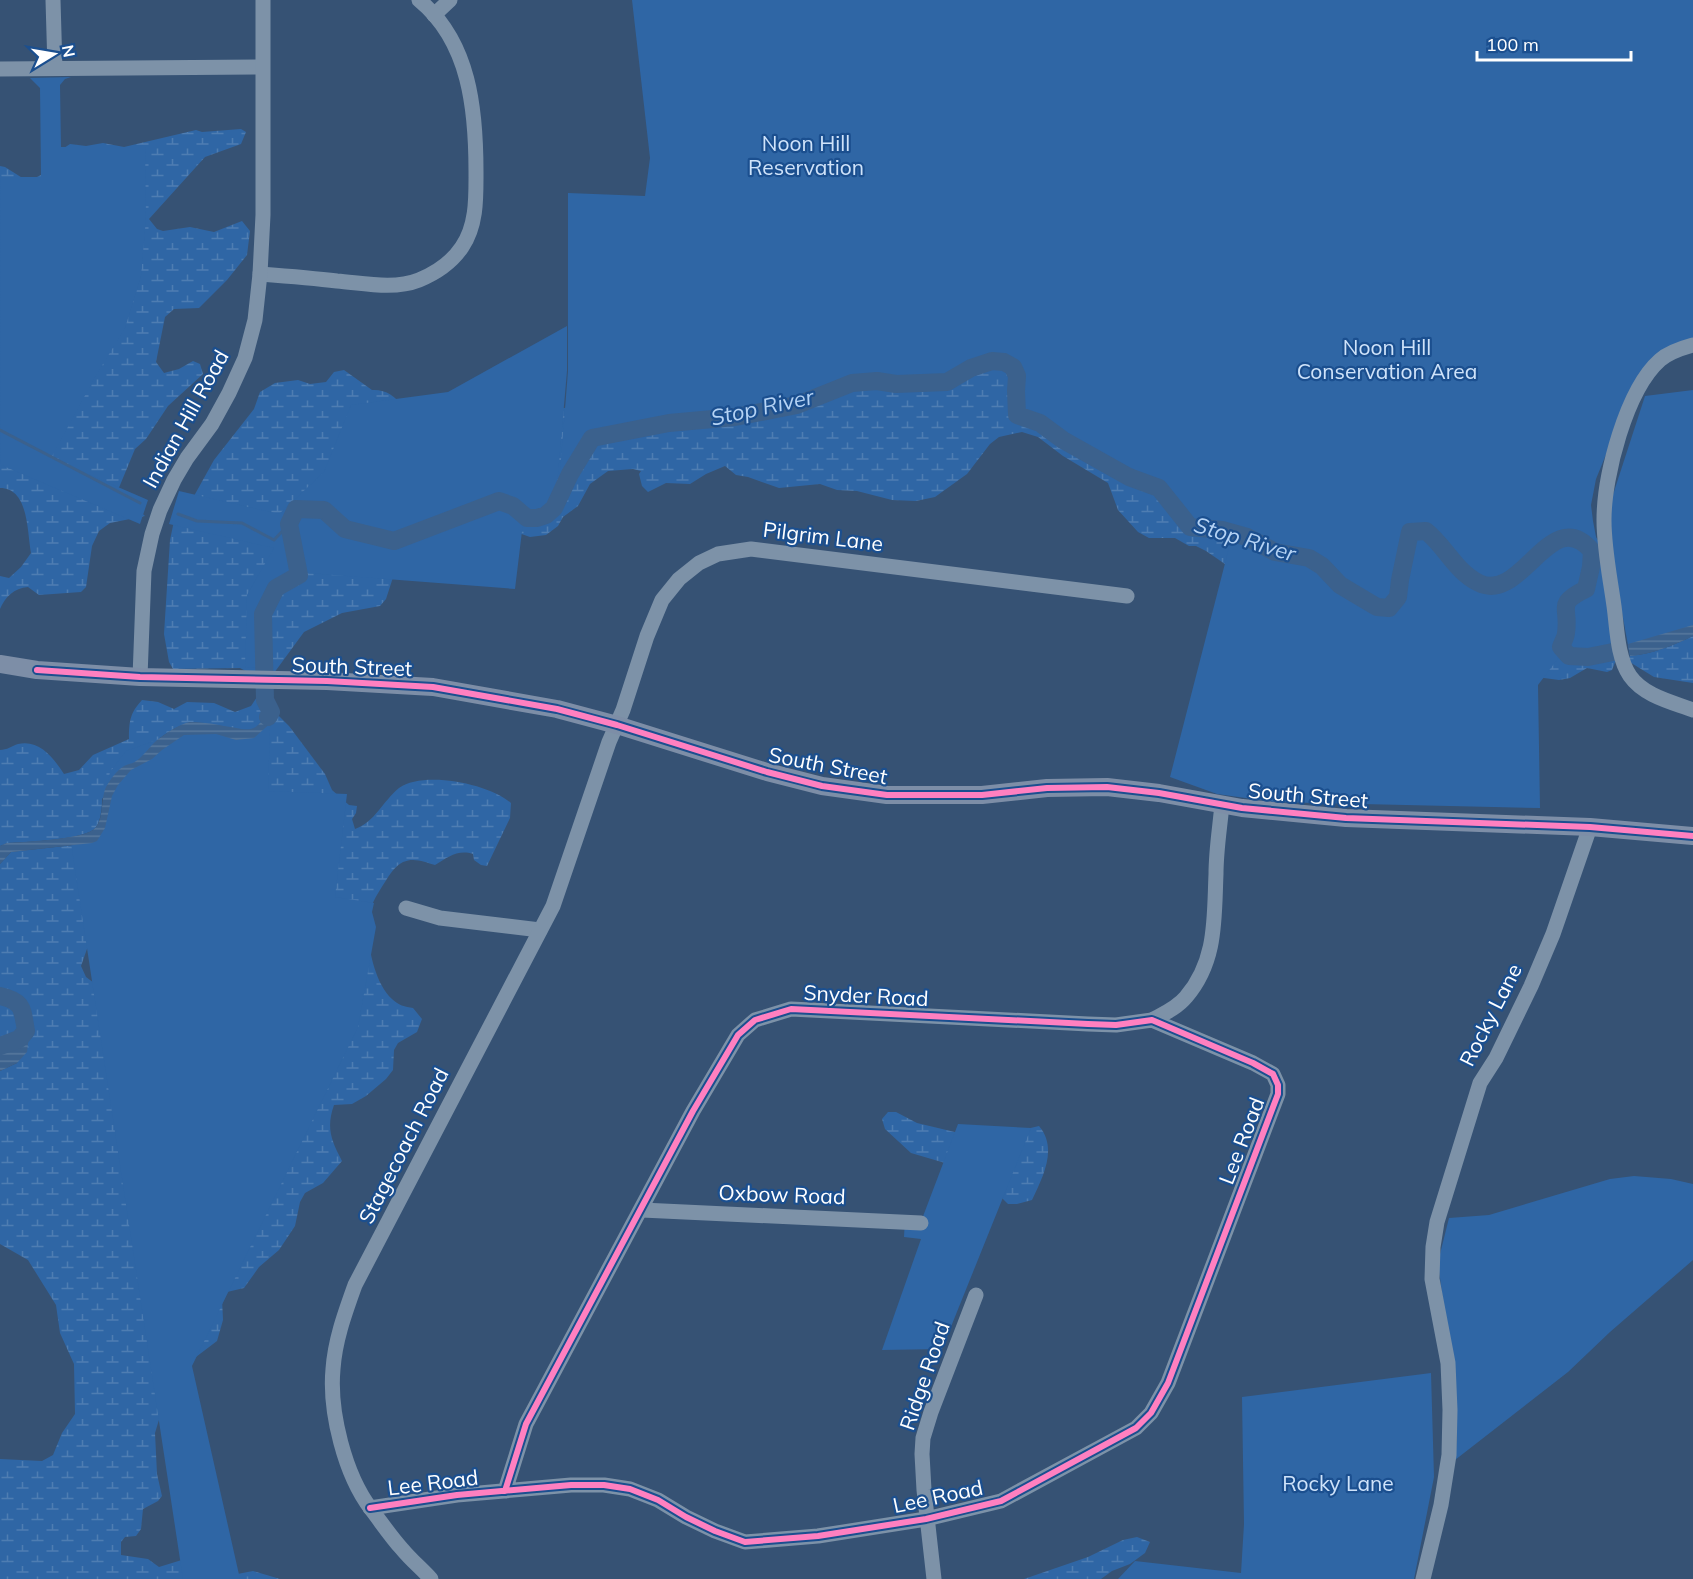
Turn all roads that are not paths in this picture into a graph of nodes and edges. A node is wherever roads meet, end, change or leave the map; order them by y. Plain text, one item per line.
1 (53, 0) edge
2 (263, 0) edge
3 (419, 0) edge
4 (450, 0) edge
5 (434, 15) junction
6 (262, 67) junction
7 (55, 68) junction
8 (0, 69) edge
9 (260, 274) junction
10 (1693, 345) edge
11 (1126, 596) dead end
12 (0, 664) edge
13 (140, 677) junction
14 (1693, 710) edge
15 (617, 724) junction
16 (1222, 804) junction
17 (1590, 827) junction
18 (1693, 836) edge
19 (406, 908) dead end
20 (540, 930) junction
21 (1152, 1020) junction
22 (642, 1210) junction
23 (921, 1223) dead end
24 (976, 1295) dead end
25 (505, 1491) junction
26 (370, 1508) junction
27 (927, 1519) junction
28 (431, 1579) edge
29 (934, 1579) edge
30 (1423, 1579) edge

1 - 7 street
2 - 6 street, Indian Hill Road
3 - 5 street
4 - 5 street
5 - 9 street
6 - 7 street
6 - 9 street, Indian Hill Road
7 - 8 street
9 - 13 street, Indian Hill Road
10 - 14 street
11 - 15 street, Pilgrim Lane
12 - 13 main road, South Street
13 - 15 main road, South Street
15 - 16 main road, South Street
15 - 20 street, Stagecoach Road
16 - 17 main road, South Street
16 - 21 street
17 - 18 main road, South Street
17 - 30 street, Rocky Lane
19 - 20 street
20 - 26 street, Stagecoach Road
21 - 22 street, Snyder Road
21 - 27 street, Lee Road
22 - 23 street, Oxbow Road
22 - 25 street, Snyder Road
24 - 27 street, Ridge Road
25 - 26 street, Lee Road
25 - 27 street, Lee Road
26 - 28 street, Stagecoach Road
27 - 29 street, Ridge Road

